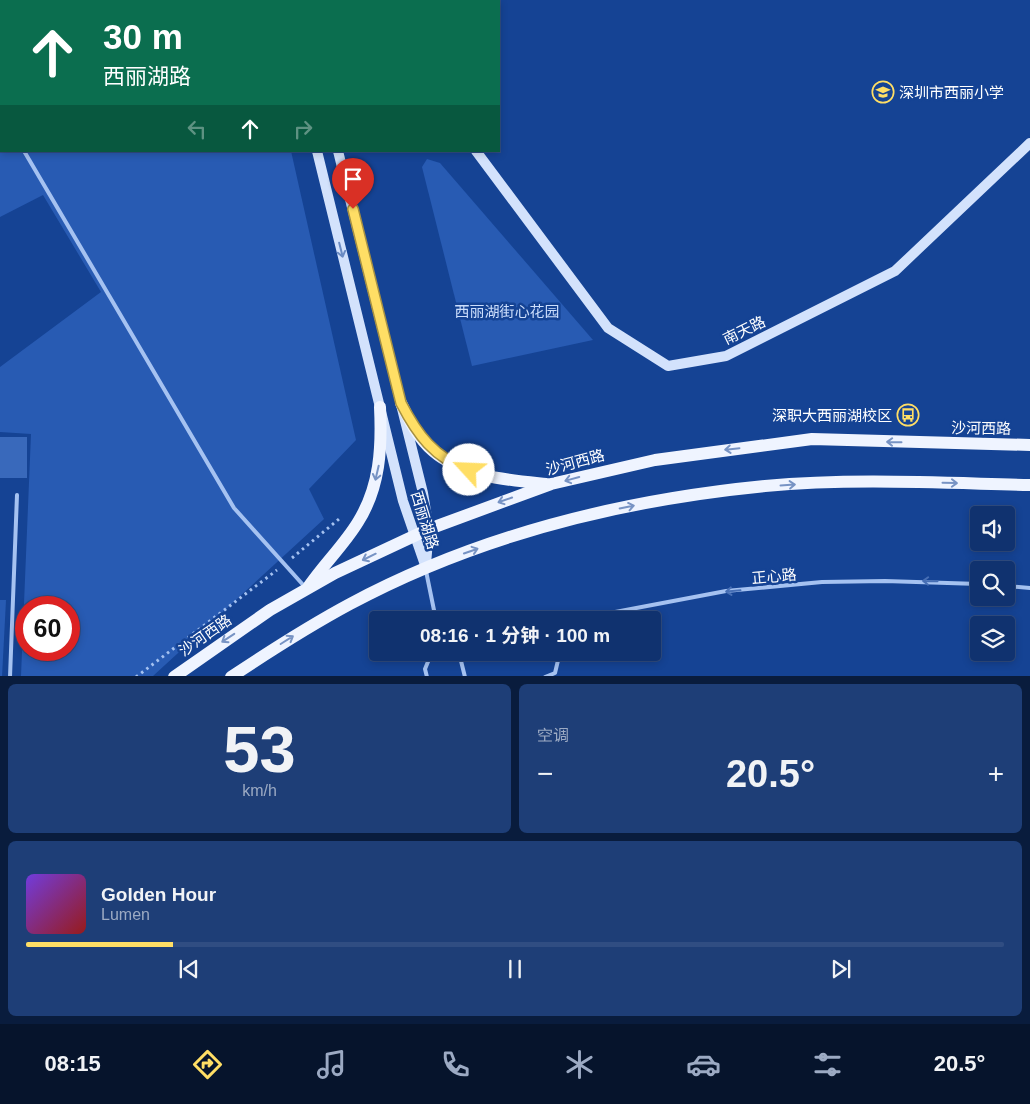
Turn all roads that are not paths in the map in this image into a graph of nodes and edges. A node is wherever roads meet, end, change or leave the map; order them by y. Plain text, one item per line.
1 (1030, 143) edge
2 (25, 152) edge
3 (317, 152) edge
4 (338, 152) edge
5 (477, 152) edge
6 (401, 403) junction
7 (380, 408) junction
8 (1030, 445) edge
9 (551, 484) junction
10 (1030, 485) edge
11 (17, 495) dead end
12 (429, 529) junction
13 (413, 536) junction
14 (426, 568) junction
15 (970, 584) edge
16 (1015, 587) edge
17 (1030, 588) edge
18 (307, 589) junction
19 (434, 611) edge
20 (622, 611) edge
21 (428, 661) edge
22 (461, 661) edge
23 (558, 661) edge
24 (10, 676) edge
25 (174, 676) edge
26 (231, 676) edge
27 (427, 676) edge
28 (465, 676) edge
29 (545, 676) edge

1 - 5 main road, 南天路
2 - 18 lane
3 -> 7 main road, 西丽湖路
4 - 6 main road, 西丽湖路
6 - 9 main road
6 - 12 main road, 西丽湖路
7 - 13 main road, 西丽湖路
7 -> 18 main road
8 -> 9 main road, 沙河西路
9 -> 12 main road, 沙河西路
14 -> 10 main road
11 - 24 lane
12 - 13 main road, 沙河西路
12 - 14 main road, 西丽湖路
13 - 14 main road, 西丽湖路
13 -> 18 main road, 沙河西路
14 - 19 lane
26 -> 14 main road
15 -> 20 lane, 正心路
16 - 17 lane
18 -> 25 main road, 沙河西路
21 - 27 lane
22 - 28 lane
23 - 29 lane

